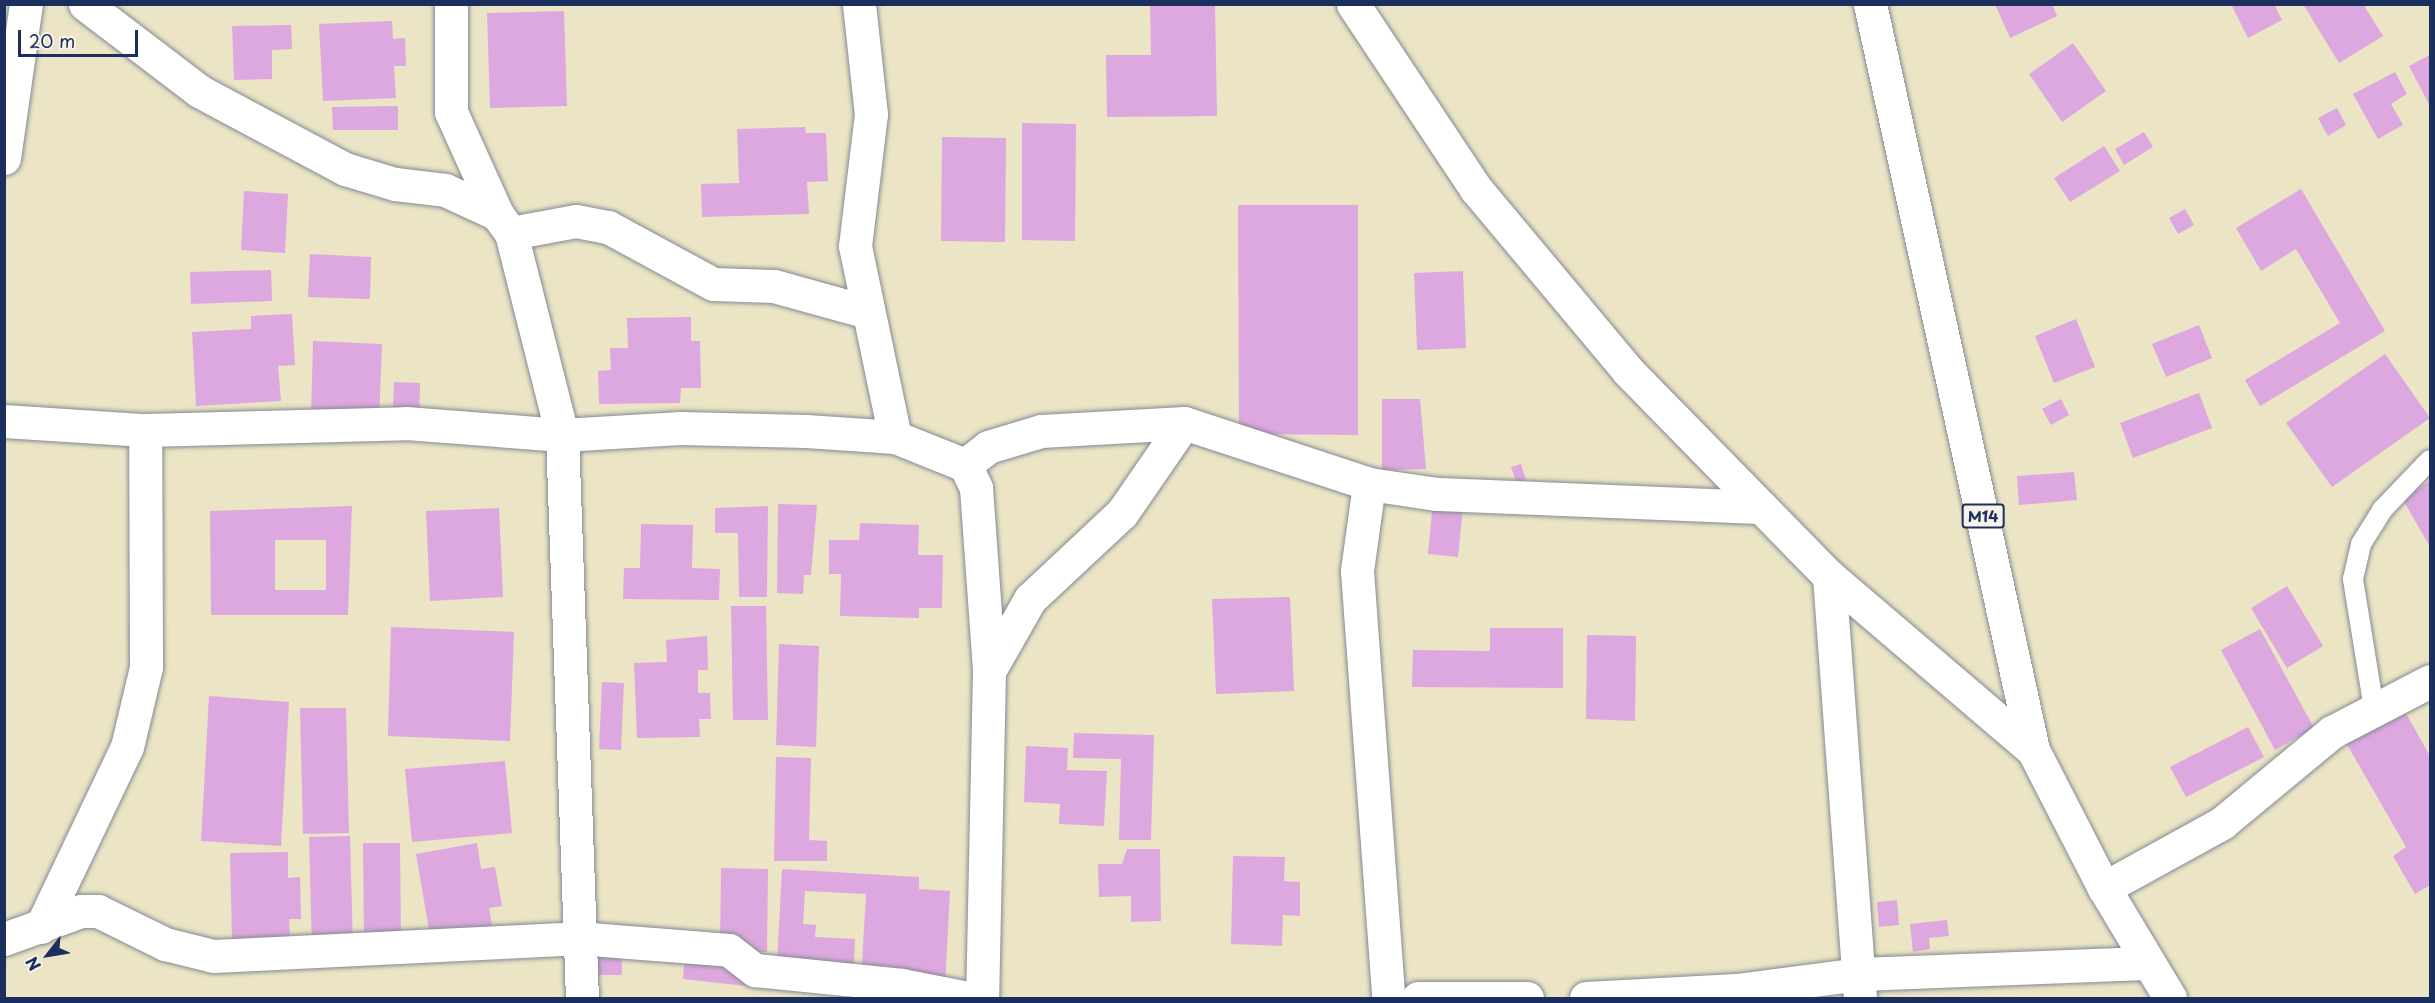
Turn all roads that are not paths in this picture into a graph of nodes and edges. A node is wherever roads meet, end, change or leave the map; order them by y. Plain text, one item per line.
1 (26, 4) edge
2 (85, 4) edge
3 (451, 4) edge
4 (859, 4) edge
5 (1353, 4) edge
6 (1870, 4) edge
7 (4, 158) edge
8 (504, 223) junction
9 (864, 310) junction
10 (4, 421) edge
11 (1184, 423) junction
12 (145, 430) junction
13 (562, 435) junction
14 (895, 437) junction
15 (2430, 460) edge
16 (965, 465) junction
17 (1369, 484) junction
18 (1761, 507) junction
19 (1829, 576) junction
20 (989, 671) junction
21 (2430, 681) edge
22 (2374, 710) junction
23 (2033, 750) junction
24 (2104, 888) junction
25 (41, 927) junction
26 (578, 938) junction
27 (4, 939) edge
28 (2146, 963) junction
29 (1860, 986) edge
30 (582, 999) edge
31 (969, 999) edge
32 (982, 999) edge
33 (1388, 999) edge
34 (1418, 999) edge
35 (1527, 999) edge
36 (1586, 999) edge
37 (2170, 999) edge

1 - 7 street
2 - 8 street
3 - 8 street
4 - 9 street
5 - 18 street
6 - 23 street, M14
8 - 9 street
8 - 13 street
9 - 14 street
10 - 12 street
11 - 16 street
11 - 17 street
11 - 20 street
12 - 13 street
12 - 25 street
13 - 14 street
13 - 26 street
14 - 16 street
15 - 22 lane
16 - 20 street
17 - 18 street
17 - 33 street
18 - 19 street
19 - 23 street
19 - 29 street
20 - 32 street
21 - 22 street
22 - 24 street
23 - 24 street, M14
24 - 28 street, M14
25 - 26 street
25 - 27 street
26 - 30 street
26 - 31 street
28 - 29 street
28 - 37 street, M14
29 - 36 street
34 - 35 street

